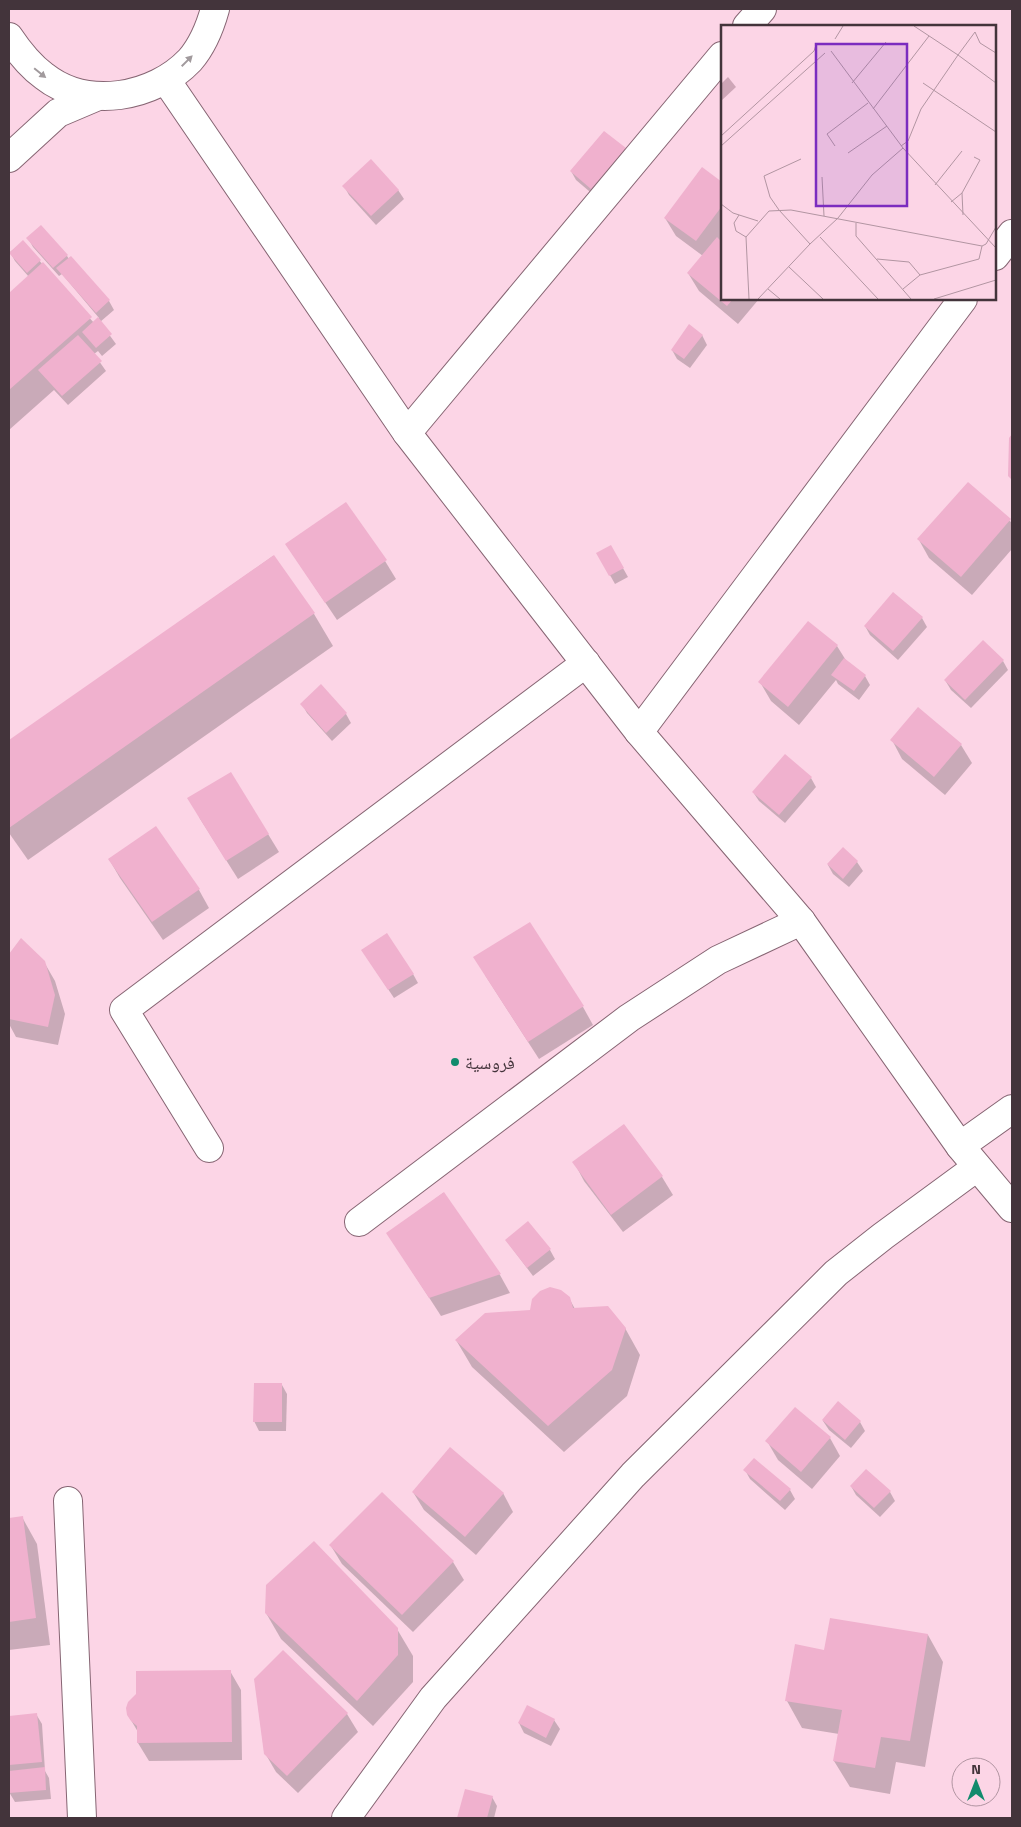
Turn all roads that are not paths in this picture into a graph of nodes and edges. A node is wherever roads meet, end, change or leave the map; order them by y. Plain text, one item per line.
1 (215, 9) edge
2 (762, 9) edge
3 (748, 25) edge
4 (9, 37) edge
5 (721, 57) edge
6 (166, 80) junction
7 (98, 96) junction
8 (9, 158) edge
9 (1012, 234) edge
10 (996, 255) edge
11 (962, 300) edge
12 (407, 433) junction
13 (586, 663) junction
14 (639, 732) junction
15 (801, 921) junction
16 (1012, 1110) edge
17 (209, 1148) dead end
18 (968, 1157) junction
19 (1012, 1208) edge
20 (359, 1222) dead end
21 (68, 1502) dead end
22 (82, 1818) edge
23 (346, 1818) edge

6 -> 1 street
2 - 3 street
4 -> 7 street
5 - 12 street
6 - 7 street
6 - 12 street
7 - 8 street
9 - 10 street
11 - 14 street
12 - 13 street
13 - 14 street
13 - 17 street
14 - 15 street
15 - 18 street
15 - 20 street
16 - 18 street
18 - 19 street
18 - 23 street
21 - 22 street

